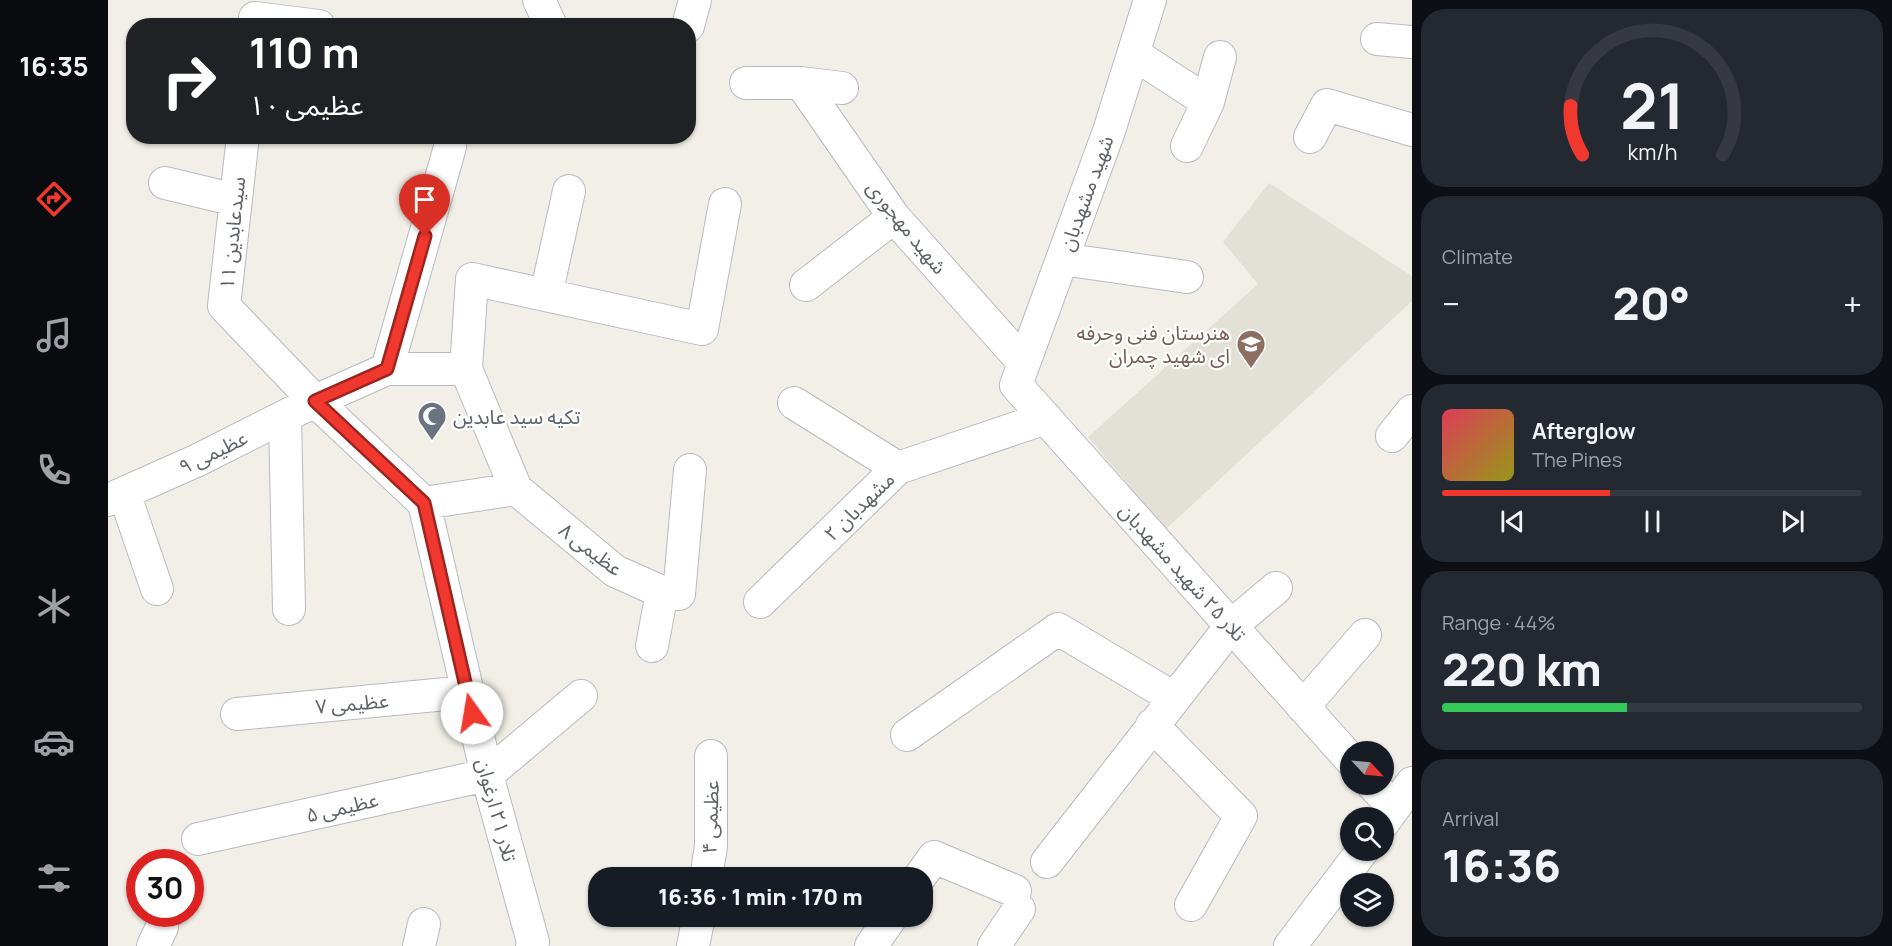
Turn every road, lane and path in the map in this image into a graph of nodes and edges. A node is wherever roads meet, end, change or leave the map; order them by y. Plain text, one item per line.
1 (539, 0) edge
2 (695, 0) edge
3 (1150, 0) edge
4 (256, 15) edge
5 (273, 18) edge
6 (547, 18) edge
7 (693, 18) edge
8 (1377, 39) dead end
9 (1412, 42) edge
10 (1134, 54) junction
11 (1220, 57) dead end
12 (746, 83) dead end
13 (801, 83) junction
14 (842, 88) dead end
15 (1208, 102) junction
16 (1412, 130) edge
17 (1310, 137) dead end
18 (242, 144) edge
19 (1187, 146) dead end
20 (450, 147) dead end
21 (165, 183) dead end
22 (569, 191) dead end
23 (236, 200) junction
24 (725, 204) dead end
25 (894, 217) junction
26 (1062, 259) junction
27 (1186, 277) dead end
28 (806, 285) dead end
29 (546, 295) junction
30 (387, 369) junction
31 (465, 369) junction
32 (1020, 374) junction
33 (315, 401) junction
34 (794, 403) dead end
35 (1412, 411) edge
36 (285, 417) junction
37 (1046, 418) junction
38 (1392, 436) dead end
39 (898, 468) junction
40 (690, 470) dead end
41 (516, 489) junction
42 (116, 496) edge
43 (424, 503) junction
44 (1276, 588) dead end
45 (157, 589) dead end
46 (679, 596) junction
47 (760, 602) dead end
48 (289, 609) dead end
49 (1231, 626) junction
50 (1365, 635) dead end
51 (652, 646) dead end
52 (467, 692) junction
53 (581, 696) dead end
54 (1174, 698) junction
55 (1303, 707) junction
56 (237, 714) dead end
57 (1152, 725) junction
58 (907, 735) dead end
59 (1340, 748) edge
60 (711, 756) dead end
61 (486, 775) junction
62 (1412, 783) edge
63 (1394, 808) edge
64 (198, 840) dead end
65 (1355, 861) edge
66 (1047, 862) dead end
67 (707, 867) edge
68 (927, 867) edge
69 (1191, 905) dead end
70 (697, 927) edge
71 (884, 927) edge
72 (532, 946) edge
73 (693, 946) edge
74 (871, 946) edge
75 (994, 946) edge
76 (1290, 946) edge

1 - 6 street
2 - 7 street
3 - 10 street, شهید مشهدبان
4 - 5 street
8 - 9 street
10 - 15 street
10 - 26 street, شهید مشهدبان
11 - 15 street
12 - 13 street
13 - 14 street
13 - 25 street, شهید مهجوری
15 - 19 street
16 - 17 street
18 - 23 street, سیدعابدین ۱۱
20 - 30 street
21 - 23 street
22 - 29 street
23 - 33 street, سیدعابدین ۱۱
24 - 29 street
25 - 28 street
25 - 32 street, شهید مهجوری
26 - 27 street
26 - 32 street, شهید مشهدبان
29 - 31 street
30 - 31 street
30 - 33 street, عظیمی ۹
31 - 41 street
32 - 37 street, تلار ۲۵ شهید مشهدبان
33 - 36 street, عظیمی ۹
33 - 43 street
34 - 39 street
35 - 38 street
36 - 42 street, عظیمی ۹
36 - 48 street
37 - 39 street, مشهدبان ۲
37 - 49 street, تلار ۲۵ شهید مشهدبان
39 - 47 street, مشهدبان ۲
40 - 46 street
41 - 43 street
41 - 46 street, عظیمی ۸
42 - 45 street
43 - 52 street, تلار ۲۱ ارغوان
44 - 49 street
46 - 51 street
49 - 54 street
49 - 55 street, تلار ۲۵ شهید مشهدبان
50 - 55 street
52 - 56 street, عظیمی ۷
52 - 61 street, تلار ۲۱ ارغوان
53 - 61 street
54 - 57 street
54 - 58 street
55 - 59 street, تلار ۲۵ شهید مشهدبان
57 - 66 street
57 - 69 street
60 - 67 street, عظیمی ۴
61 - 64 street, عظیمی ۵
61 - 72 street, تلار ۲۱ ارغوان
62 - 63 street
65 - 76 street
68 - 75 street
70 - 73 street
71 - 74 street

